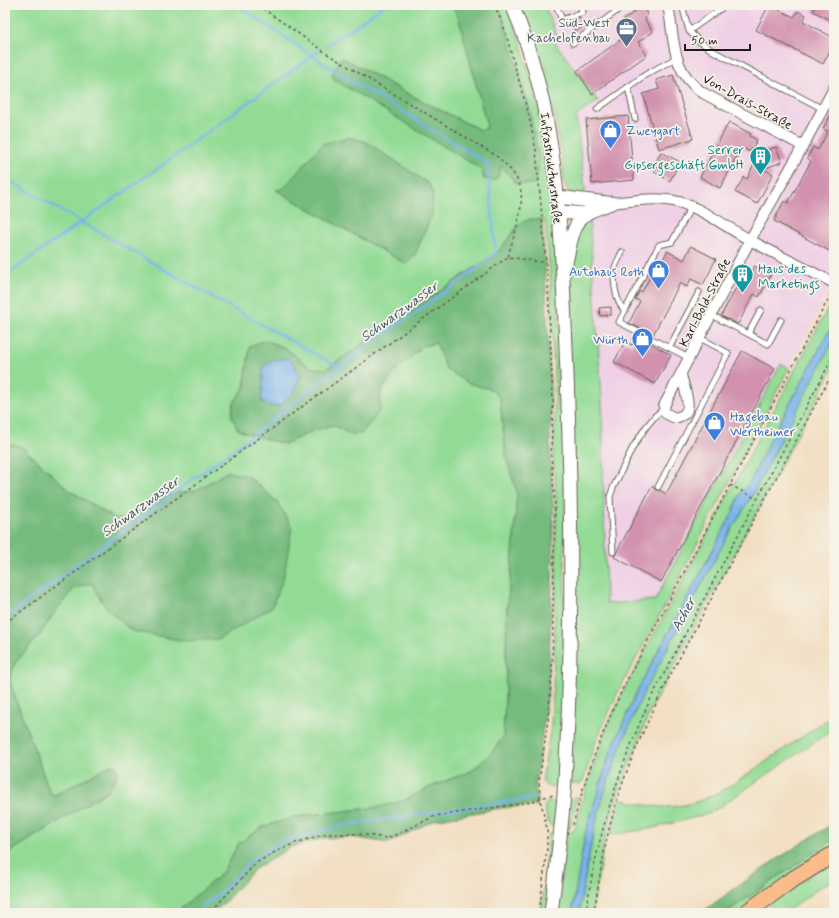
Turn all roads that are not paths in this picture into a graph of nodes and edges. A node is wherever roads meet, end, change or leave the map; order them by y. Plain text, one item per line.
1 (512, 5) edge
2 (556, 5) edge
3 (580, 5) edge
4 (625, 5) edge
5 (668, 5) edge
6 (682, 5) edge
7 (726, 5) edge
8 (689, 31) junction
9 (573, 43) dead end
10 (676, 58) junction
11 (628, 87) junction
12 (834, 88) edge
13 (596, 109) dead end
14 (823, 109) junction
15 (635, 119) dead end
16 (802, 146) junction
17 (558, 197) junction
18 (611, 203) junction
19 (691, 207) junction
20 (559, 212) junction
21 (586, 214) junction
22 (750, 240) junction
23 (622, 252) dead end
24 (563, 278) junction
25 (834, 283) edge
26 (699, 292) dead end
27 (761, 310) dead end
28 (625, 311) junction
29 (711, 315) junction
30 (781, 320) dead end
31 (748, 334) junction
32 (700, 338) junction
33 (669, 348) junction
34 (689, 358) junction
35 (681, 375) junction
36 (664, 409) junction
37 (658, 487) dead end
38 (613, 552) dead end
39 (834, 854) edge
40 (551, 913) edge
41 (746, 913) edge

1 - 17 street, Infrastrukturstraße
2 - 3 lane
4 - 9 lane
5 - 10 street, Von-Drais-Straße
6 - 8 lane
7 - 8 lane
8 - 14 lane
10 - 11 lane
10 - 16 street, Von-Drais-Straße
11 - 13 lane
11 - 15 lane
12 - 14 street, Von-Drais-Straße
14 - 16 street, Von-Drais-Straße
16 - 22 street, Von-Drais-Straße
17 - 18 street
17 - 20 street, Infrastrukturstraße
18 - 19 street
18 - 21 street
19 - 22 street
19 - 28 lane
20 - 21 street
20 - 24 street, Infrastrukturstraße
21 - 24 street
22 - 25 street
22 - 29 street, Karl-Bold-Straße
23 - 28 lane
24 - 40 street, Infrastrukturstraße
26 - 33 lane
27 - 31 lane
28 - 33 lane
29 - 31 lane
29 - 32 street, Karl-Bold-Straße
30 - 31 lane
32 - 34 street, Karl-Bold-Straße
32 - 37 lane
33 - 34 lane
34 - 35 street, Karl-Bold-Straße
35 - 36 street, Karl-Bold-Straße
35 - 36 street
36 - 38 lane
39 - 41 main road

